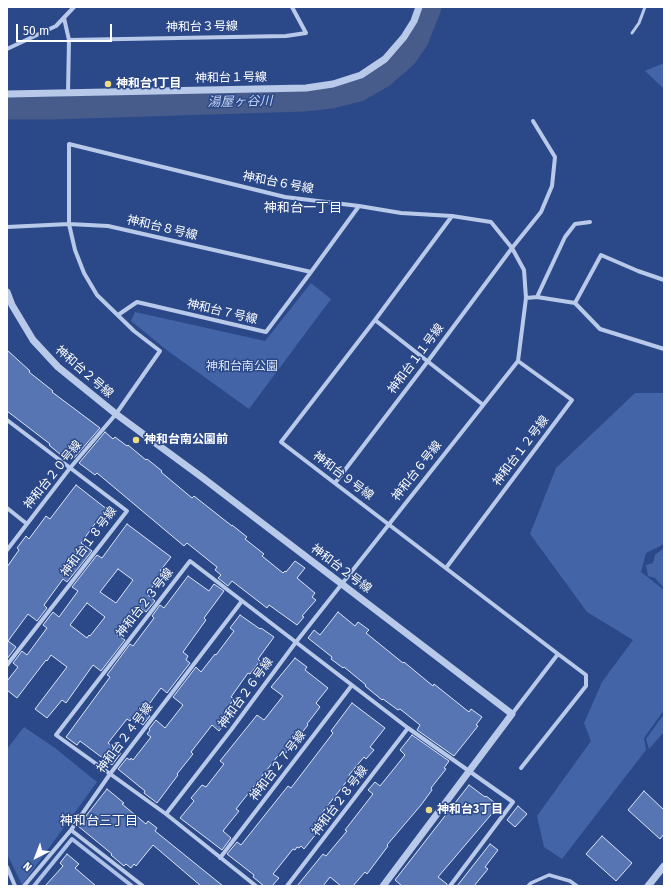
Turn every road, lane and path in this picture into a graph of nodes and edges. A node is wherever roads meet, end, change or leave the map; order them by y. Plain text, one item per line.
1 (74, 7) edge
2 (292, 7) edge
3 (419, 7) edge
4 (644, 7) edge
5 (64, 18) junction
6 (632, 33) dead end
7 (69, 40) junction
8 (7, 49) edge
9 (68, 93) junction
10 (7, 94) edge
11 (533, 121) dead end
12 (359, 206) junction
13 (452, 216) junction
14 (590, 222) dead end
15 (70, 224) junction
16 (7, 227) edge
17 (512, 248) junction
18 (311, 272) junction
19 (664, 280) edge
20 (7, 292) edge
21 (526, 298) junction
22 (537, 298) junction
23 (575, 303) junction
24 (118, 315) junction
25 (374, 320) junction
26 (664, 349) edge
27 (428, 361) junction
28 (518, 361) junction
29 (482, 404) junction
30 (116, 414) junction
31 (7, 420) edge
32 (70, 468) junction
33 (335, 483) junction
34 (7, 508) edge
35 (389, 523) junction
36 (27, 524) junction
37 (7, 550) edge
38 (446, 568) junction
39 (342, 583) junction
40 (242, 602) junction
41 (296, 642) junction
42 (558, 654) junction
43 (7, 665) edge
44 (352, 685) junction
45 (512, 714) junction
46 (408, 728) junction
47 (521, 768) dead end
48 (469, 770) junction
49 (110, 774) junction
50 (166, 814) junction
51 (71, 830) junction
52 (220, 858) junction
53 (664, 866) edge
54 (7, 867) edge
55 (15, 886) edge
56 (24, 886) edge
57 (143, 886) edge
58 (256, 886) edge
59 (287, 886) edge
60 (384, 886) edge
61 (450, 886) edge
62 (528, 886) edge
63 (577, 886) edge
64 (648, 886) edge

1 - 5 street
2 - 7 street, 神和台３号線
3 - 9 street, 神和台１号線
4 - 6 lane
5 - 7 street
5 - 8 street
7 - 9 street
9 - 10 street, 神和台１号線
11 - 17 street, 神和台１１号線
12 - 13 street, 神和台６号線
12 - 15 street, 神和台６号線
12 - 18 street, 神和台７号線
13 - 17 street, 神和台６号線
13 - 25 street, 神和台９号線
14 - 22 street
15 - 16 street, 神和台８号線
15 - 18 street, 神和台８号線
15 - 24 street, 神和台６号線
17 - 21 street, 神和台６号線
17 - 27 street, 神和台１１号線
18 - 24 street, 神和台７号線
19 - 23 street
20 - 30 street, 神和台２号線
21 - 22 street
21 - 28 street, 神和台６号線
22 - 23 street
23 - 26 street
24 - 30 street, 神和台６号線
25 - 27 street
25 - 33 street, 神和台９号線
27 - 29 street
27 - 33 street, 神和台１１号線
28 - 29 street, 神和台６号線
28 - 38 street, 神和台１２号線
29 - 35 street, 神和台６号線
30 - 32 street, 神和台２０号線
30 - 39 street, 神和台２号線
31 - 32 street, 神和台１８号線
32 - 36 street, 神和台２０号線
32 - 43 street, 神和台１８号線
33 - 35 street, 神和台９号線
34 - 36 street
35 - 38 street, 神和台９号線
35 - 39 street, 神和台６号線
36 - 37 street, 神和台２０号線
38 - 42 street, 神和台９号線
39 - 41 street, 神和台２６号線
39 - 45 street, 神和台２号線
40 - 41 street, 神和台２３号線
40 - 49 street, 神和台２４号線
40 - 49 street, 神和台２３号線
41 - 44 street, 神和台２３号線
41 - 50 street, 神和台２６号線
42 - 45 street
42 - 47 street, 神和台９号線
44 - 46 street, 神和台２３号線
44 - 52 street, 神和台２７号線
45 - 48 street
46 - 48 street, 神和台２３号線
46 - 59 street, 神和台２８号線
48 - 60 street
48 - 61 street, 神和台２３号線
49 - 50 street, 神和台２３号線
49 - 51 street, 神和台２４号線
50 - 52 street, 神和台２３号線
51 - 56 street, 神和台２４号線
51 - 57 street
52 - 58 street, 神和台２３号線
53 - 64 street
54 - 55 street
62 - 63 street

